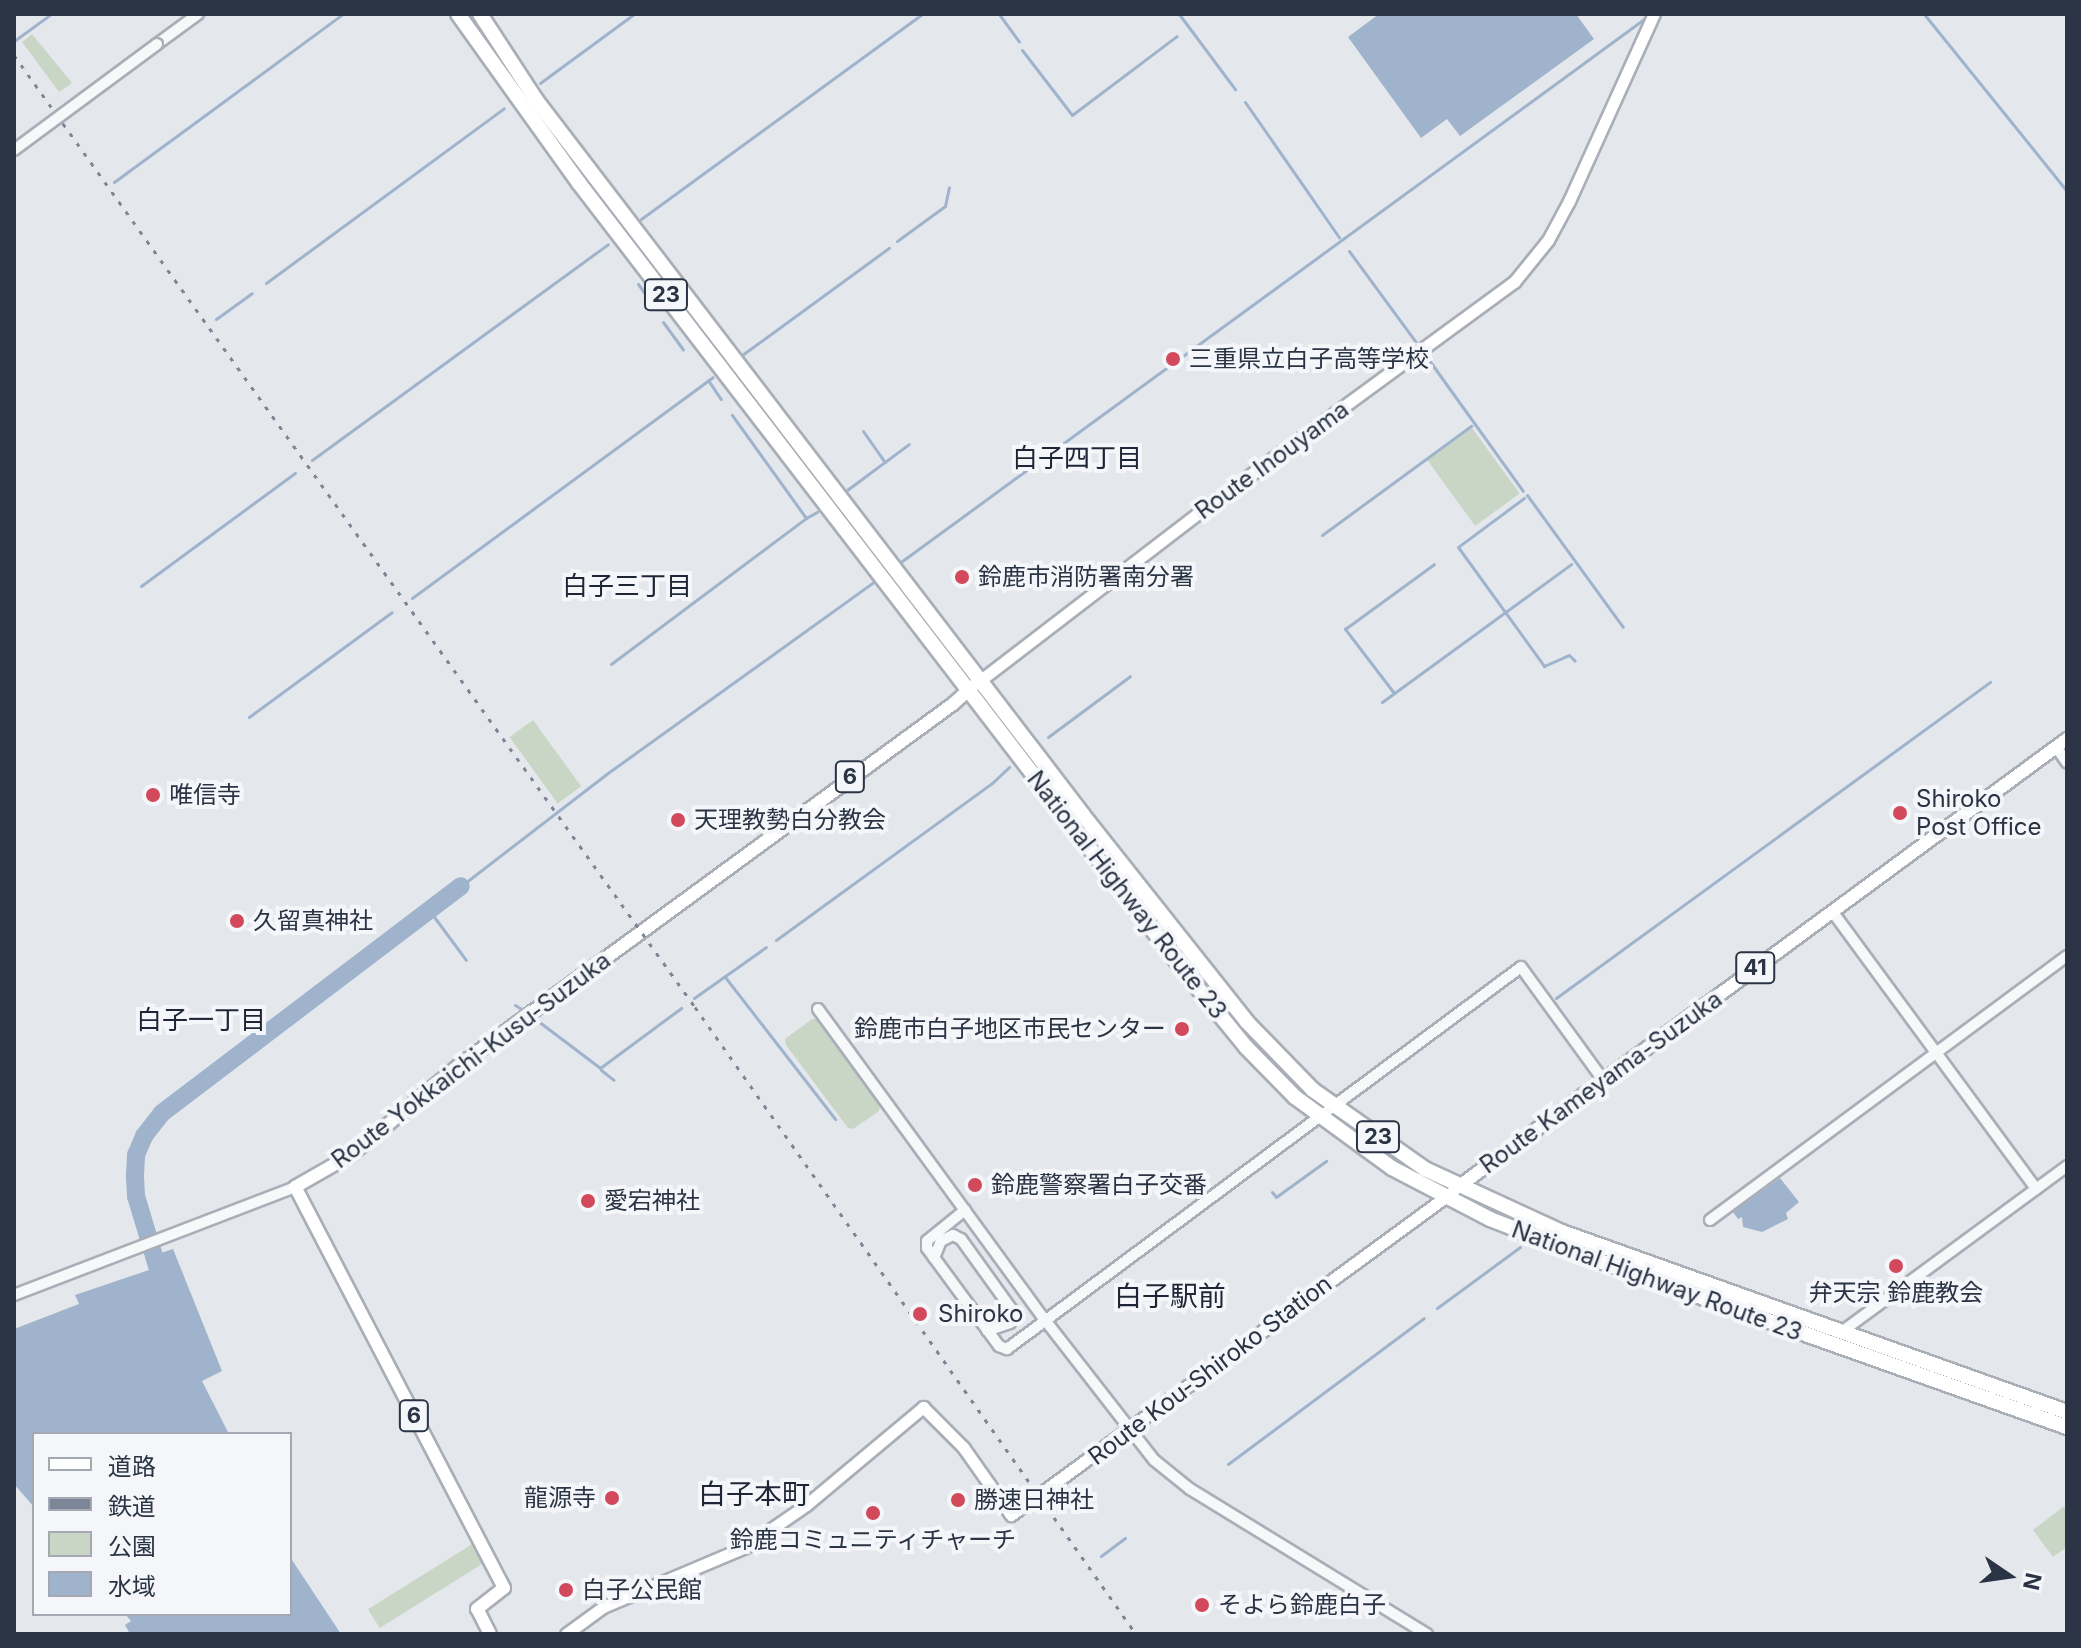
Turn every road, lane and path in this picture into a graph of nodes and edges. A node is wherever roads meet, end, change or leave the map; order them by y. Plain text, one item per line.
1 (198, 14) edge
2 (458, 14) edge
3 (480, 14) edge
4 (1652, 19) edge
5 (14, 150) edge
6 (889, 573) junction
7 (982, 679) junction
8 (968, 689) junction
9 (2067, 739) edge
10 (2056, 747) junction
11 (2067, 763) edge
12 (1832, 911) junction
13 (2067, 956) edge
14 (818, 1009) dead end
15 (1935, 1053) junction
16 (1603, 1080) junction
17 (1335, 1106) junction
18 (1320, 1117) junction
19 (2067, 1166) edge
20 (295, 1187) junction
21 (1459, 1187) junction
22 (2036, 1189) junction
23 (1444, 1198) junction
24 (965, 1210) junction
25 (1710, 1220) dead end
26 (934, 1258) junction
27 (14, 1295) edge
28 (1045, 1320) junction
29 (987, 1331) junction
30 (1843, 1331) junction
31 (1825, 1341) junction
32 (2067, 1412) edge
33 (2067, 1427) edge
34 (1129, 1431) junction
35 (490, 1634) edge
36 (566, 1634) edge
37 (1427, 1634) edge

1 - 5 street, bridge
2 - 6 highway, National Highway Route 23 / 23
3 - 6 highway, National Highway Route 23 / 23
4 - 7 main road, Route Inouyama
6 - 7 highway, National Highway Route 23 / 23
6 - 8 highway, National Highway Route 23 / 23
7 - 8 main road, Route Yokkaichi-Kusu-Suzuka / 6
7 - 17 highway, National Highway Route 23 / 23
8 - 18 highway, National Highway Route 23 / 23
8 - 20 main road, Route Yokkaichi-Kusu-Suzuka / 6
9 - 10 main road, Route Kameyama-Suzuka / 41
10 - 11 street
10 - 12 main road, Route Kameyama-Suzuka / 41
12 - 15 street
12 - 16 main road, Route Kameyama-Suzuka / 41
13 - 15 street
14 - 24 street
15 - 22 street
15 - 25 street
16 - 17 street
16 - 21 main road, Route Kameyama-Suzuka / 41
17 - 18 street
17 - 21 highway, National Highway Route 23 / 23
18 - 23 highway, National Highway Route 23 / 23
18 - 28 street
19 - 22 street
20 - 27 street
20 - 35 main road, 6
21 - 23 main road, Route Kameyama-Suzuka / 41
21 - 30 highway, National Highway Route 23 / 23
22 - 30 street
23 - 31 highway, National Highway Route 23 / 23
23 - 34 main road, Route Kou-Shiroko Station
24 - 26 street
24 - 28 street
26 - 29 street
26 - 29 street
28 - 29 street
28 - 34 street
30 - 31 street
30 - 32 highway, National Highway Route 23 / 23
31 - 33 highway, National Highway Route 23 / 23
34 - 36 main road, Route Kou-Shiroko Station
34 - 37 street

